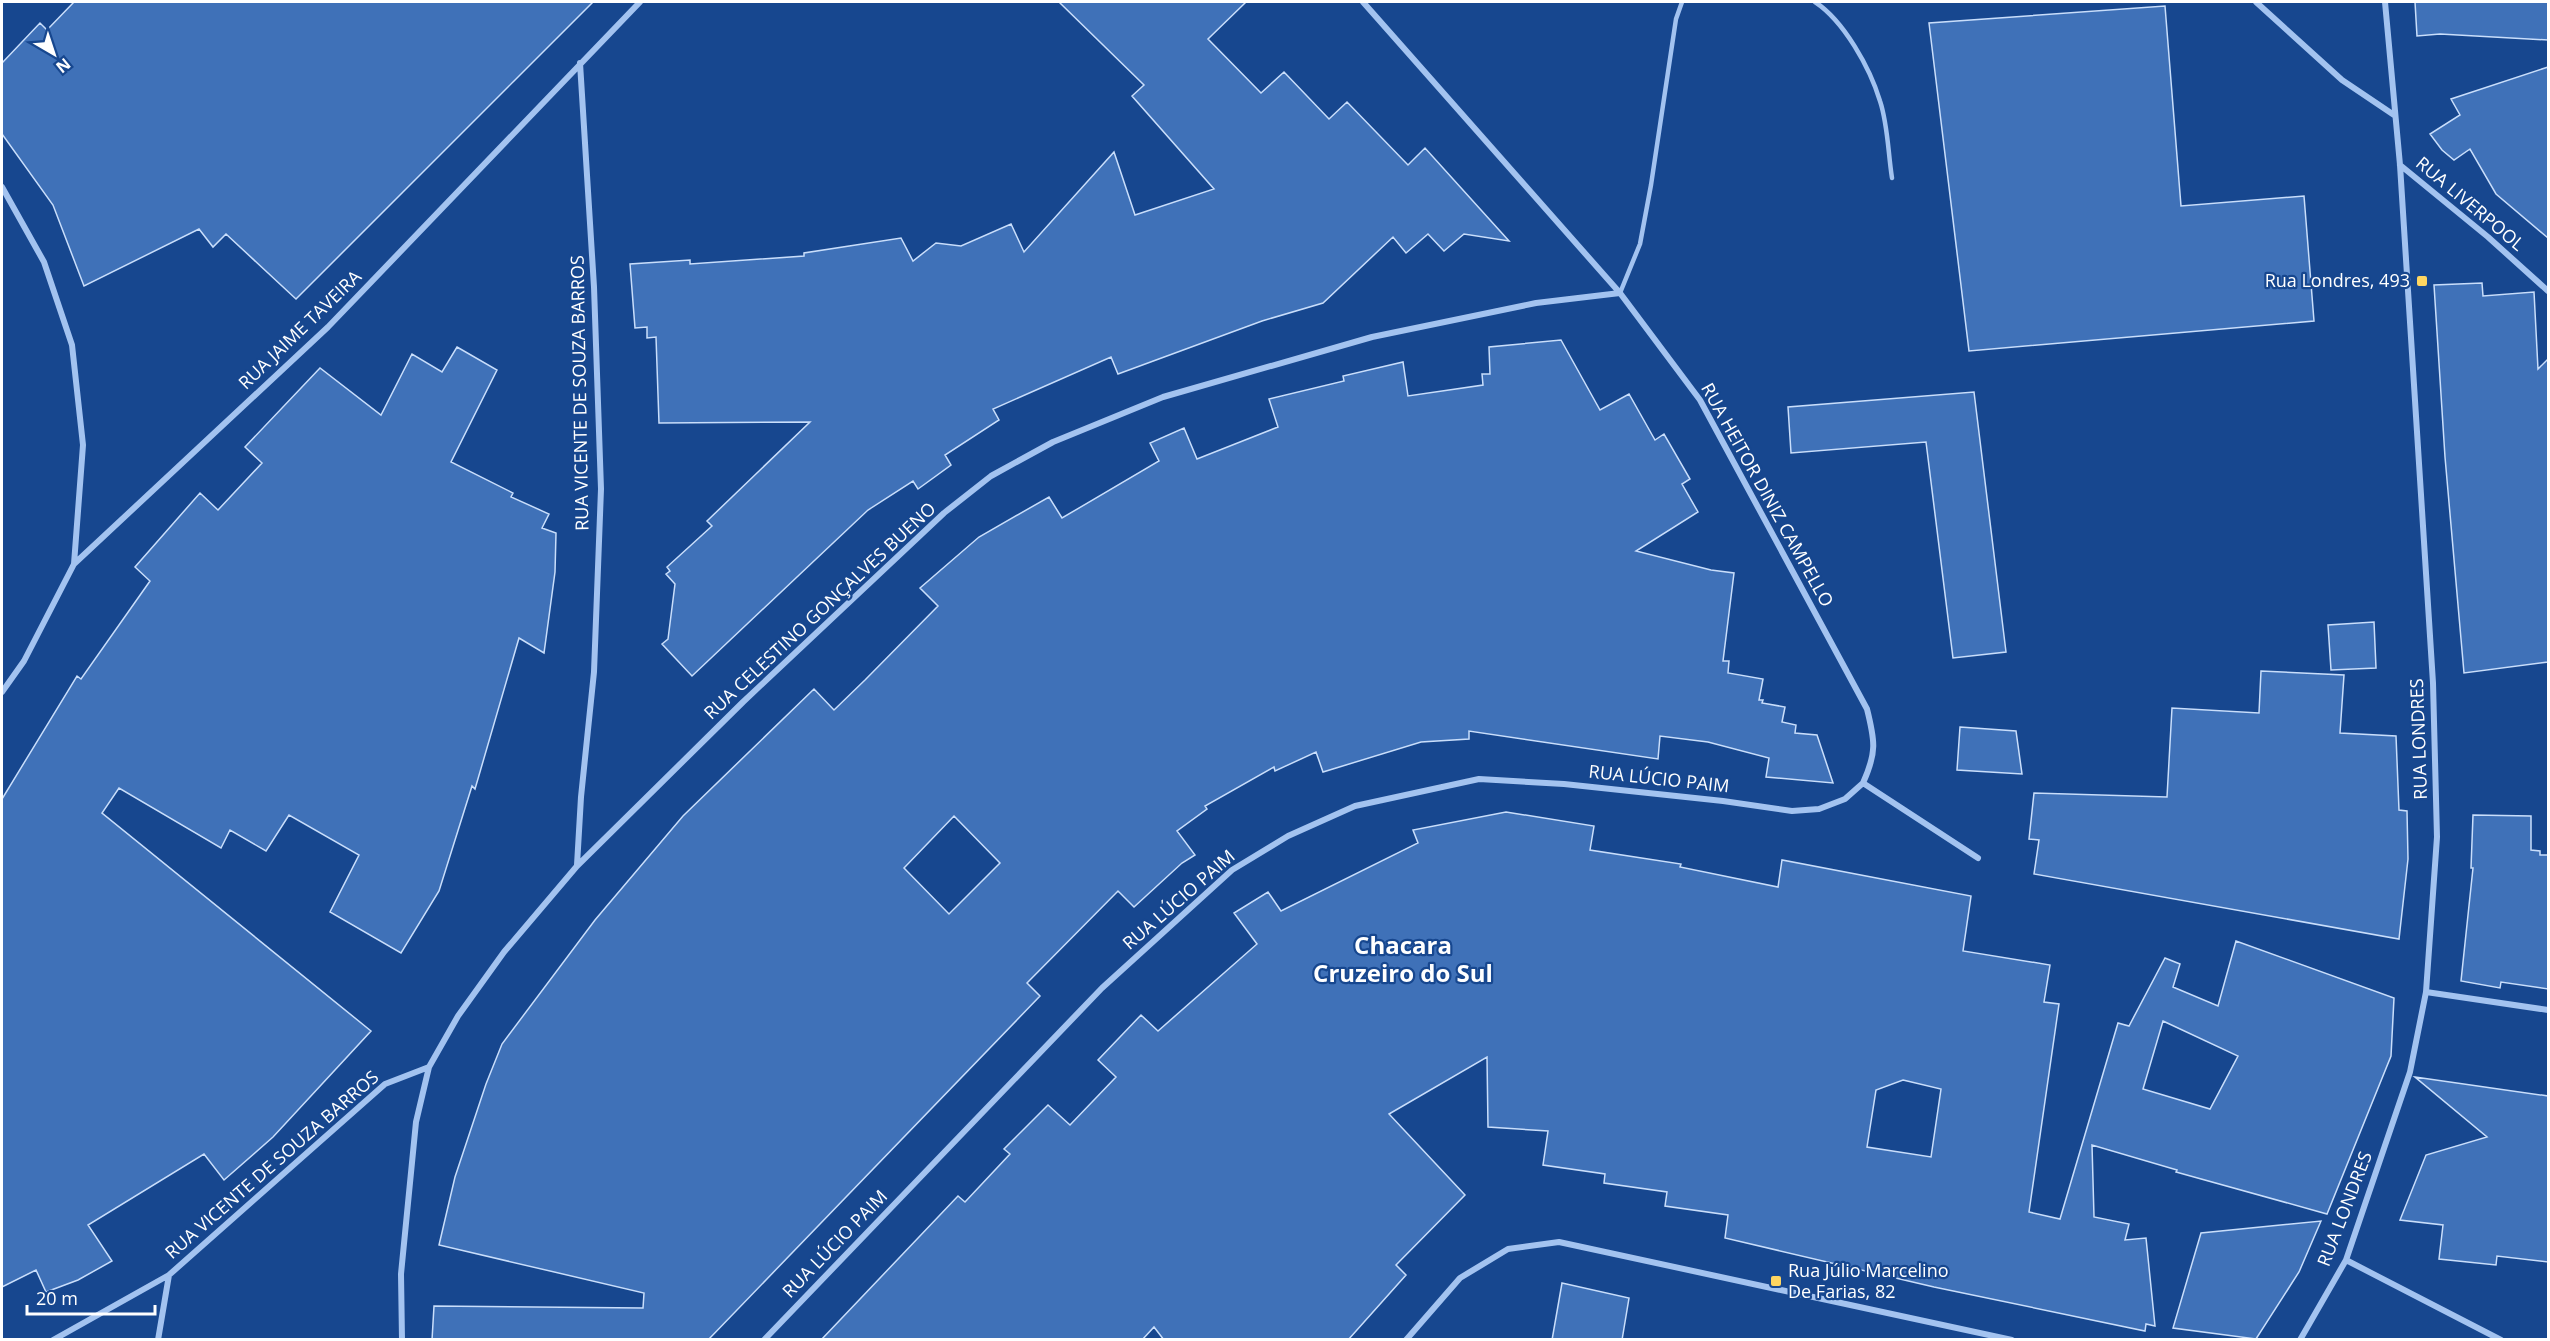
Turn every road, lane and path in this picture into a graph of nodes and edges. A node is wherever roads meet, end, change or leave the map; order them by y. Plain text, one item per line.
1 (640, 2) edge
2 (1363, 2) edge
3 (1682, 2) edge
4 (1815, 2) edge
5 (2256, 2) edge
6 (2385, 2) edge
7 (580, 63) junction
8 (2394, 115) junction
9 (2400, 165) junction
10 (1892, 178) dead end
11 (2, 187) edge
12 (2548, 291) edge
13 (1620, 293) junction
14 (74, 564) junction
15 (2, 692) edge
16 (1863, 783) junction
17 (1978, 858) dead end
18 (577, 866) junction
19 (2426, 992) junction
20 (2548, 1010) edge
21 (429, 1067) junction
22 (2346, 1260) junction
23 (169, 1275) junction
24 (53, 1340) edge
25 (158, 1340) edge
26 (402, 1340) edge
27 (764, 1340) edge
28 (1406, 1340) edge
29 (2012, 1340) edge
30 (2300, 1340) edge
31 (2501, 1340) edge

1 - 7 street, RUA JAIME TAVEIRA
2 - 13 street, RUA HEITOR DINIZ CAMPELLO
3 - 13 lane
4 - 10 lane
5 - 8 street
6 - 8 street, RUA LONDRES
7 - 14 street, RUA JAIME TAVEIRA
7 - 18 street, RUA VICENTE DE SOUZA BARROS
8 - 9 street, RUA LONDRES
9 - 12 street, RUA LIVERPOOL
9 - 19 street, RUA LONDRES
11 - 14 street
13 - 16 street, RUA HEITOR DINIZ CAMPELLO
13 - 18 street, RUA CELESTINO GONÇALVES BUENO
14 - 15 street, RUA JAIME TAVEIRA
16 - 17 street
16 - 27 street, RUA LÚCIO PAIM
18 - 21 street, RUA CELESTINO GONÇALVES BUENO
19 - 20 street
19 - 22 street, RUA LONDRES
21 - 23 street, RUA VICENTE DE SOUZA BARROS
21 - 26 street, RUA CELESTINO GONÇALVES BUENO
22 - 30 street, RUA LONDRES
22 - 31 street
23 - 24 street, RUA VICENTE DE SOUZA BARROS
23 - 25 street
28 - 29 street

